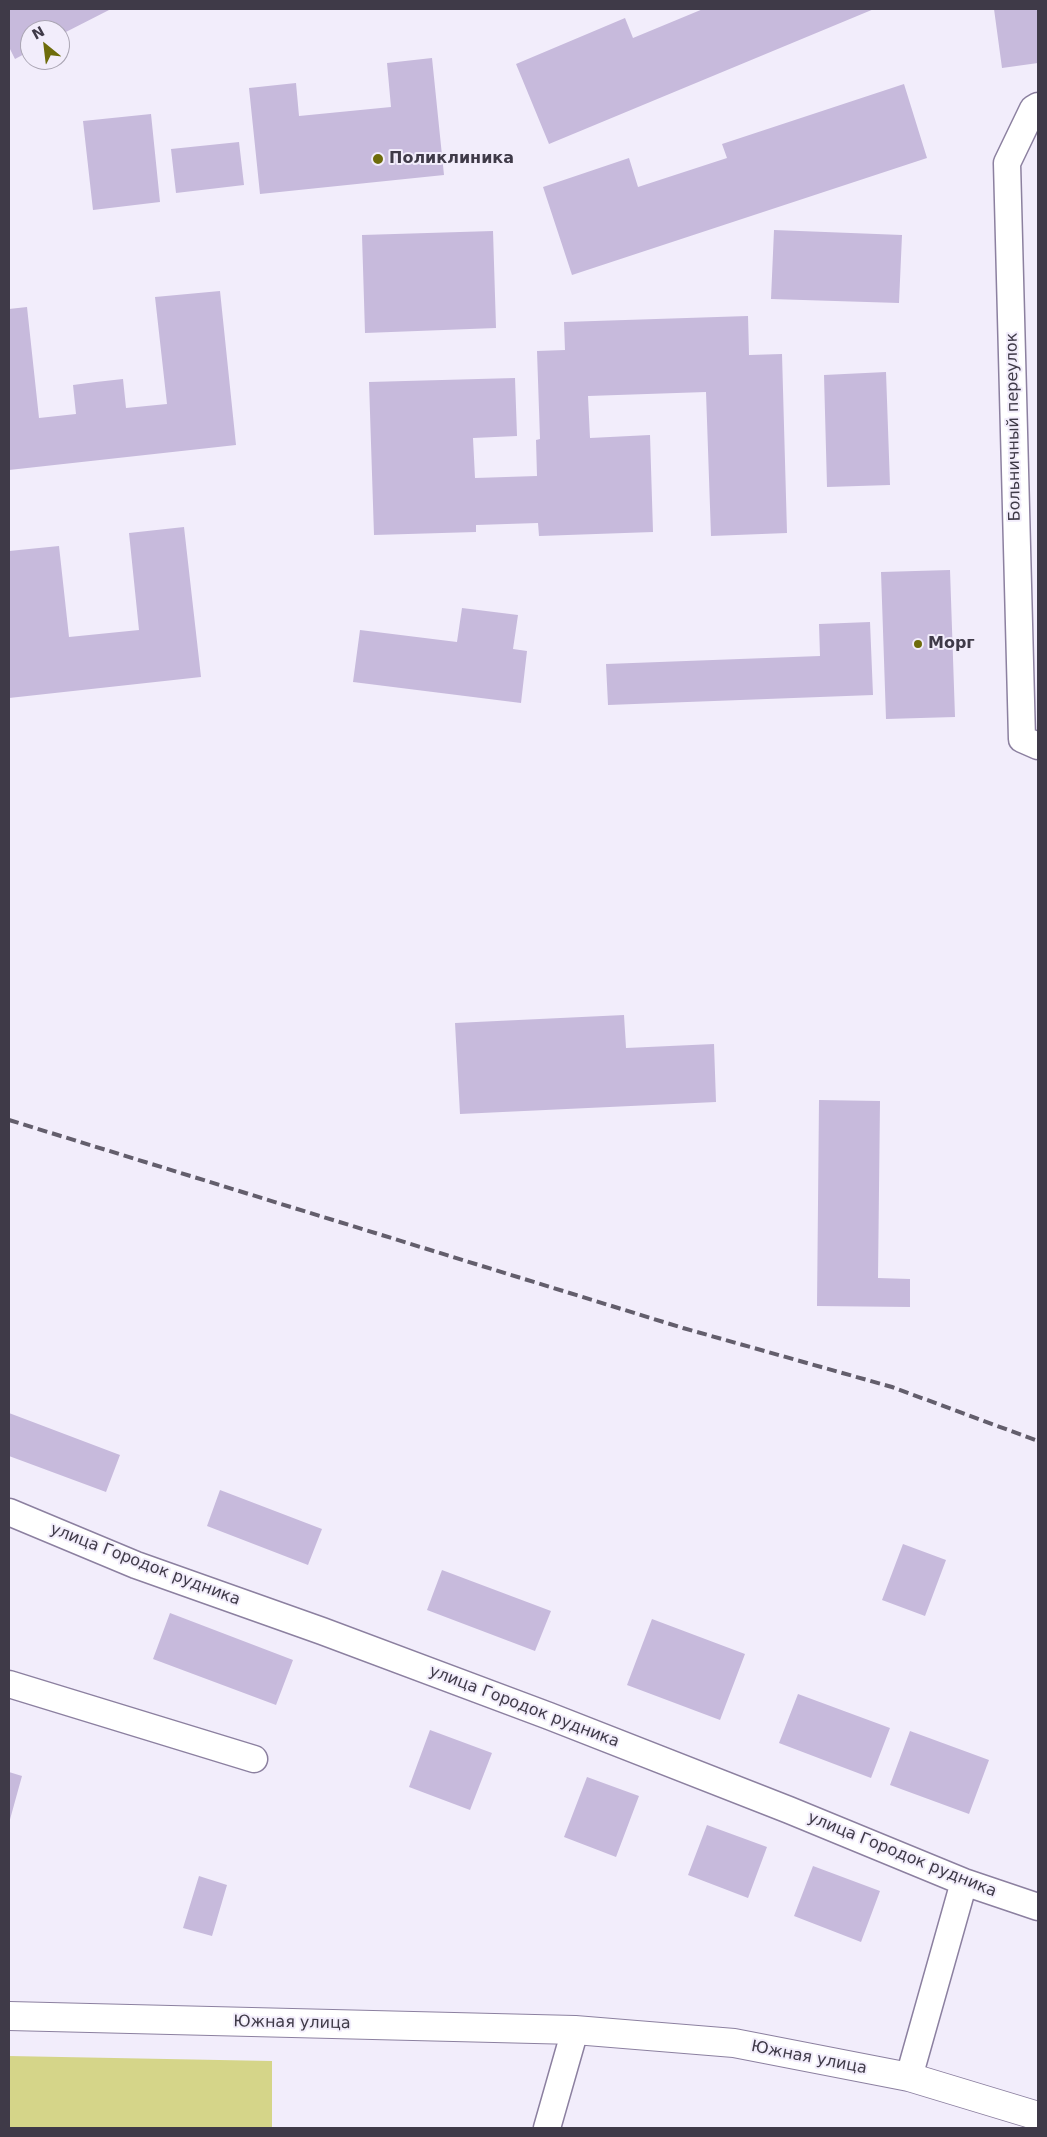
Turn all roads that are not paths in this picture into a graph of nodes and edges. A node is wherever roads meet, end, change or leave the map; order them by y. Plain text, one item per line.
1 (1038, 106) edge
2 (1038, 746) edge
3 (9, 1512) edge
4 (9, 1684) edge
5 (254, 1759) dead end
6 (964, 1882) junction
7 (1038, 1906) edge
8 (9, 2016) edge
9 (575, 2030) junction
10 (909, 2077) junction
11 (1038, 2116) edge
12 (547, 2128) edge

1 - 2 street, Больничный переулок
3 - 6 street, улица Городок рудника
4 - 5 street
6 - 7 street, улица Городок рудника
6 - 10 street
8 - 9 street, Южная улица
9 - 10 street, Южная улица
9 - 12 street
10 - 11 street, Южная улица

